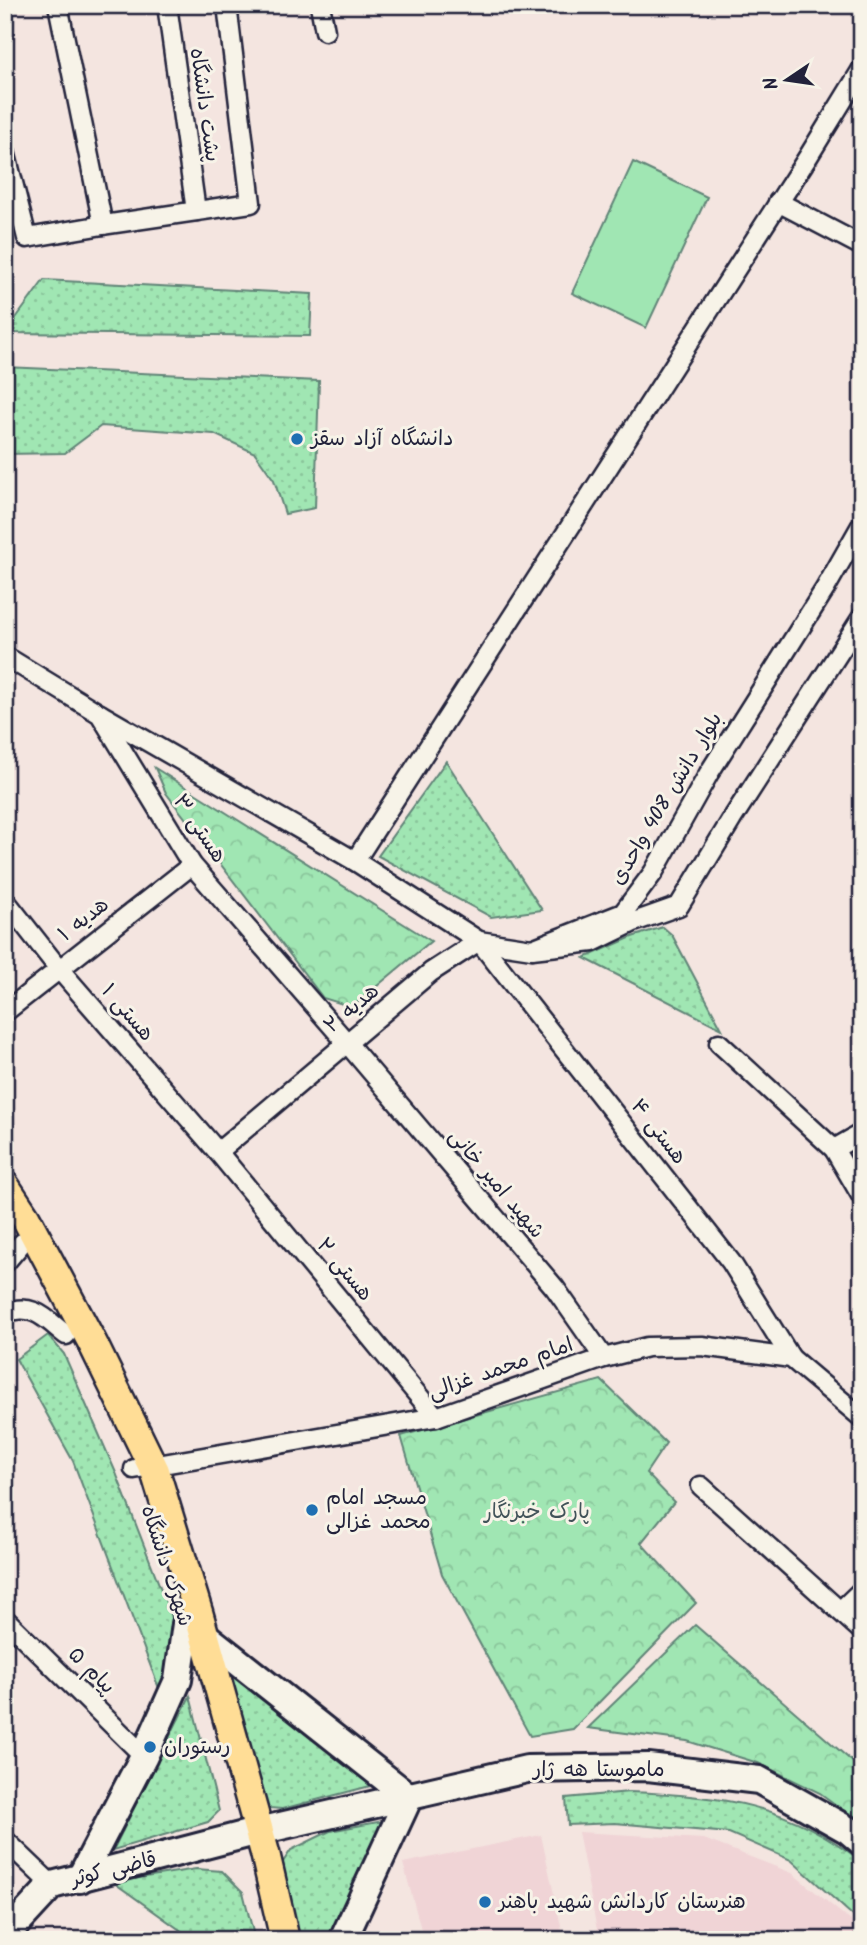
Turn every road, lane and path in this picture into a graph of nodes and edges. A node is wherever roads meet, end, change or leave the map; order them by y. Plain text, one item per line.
1 (58, 5) edge
2 (167, 5) edge
3 (228, 5) edge
4 (320, 5) edge
5 (325, 31) dead end
6 (862, 69) edge
7 (5, 151) edge
8 (778, 202) junction
9 (196, 211) junction
10 (103, 225) junction
11 (862, 246) edge
12 (862, 524) edge
13 (862, 617) edge
14 (5, 656) edge
15 (100, 714) junction
16 (355, 862) junction
17 (192, 864) junction
18 (5, 900) edge
19 (479, 941) junction
20 (532, 949) junction
21 (59, 969) junction
22 (5, 1012) edge
23 (347, 1043) junction
24 (719, 1043) dead end
25 (862, 1133) edge
26 (834, 1150) junction
27 (218, 1152) junction
28 (5, 1186) edge
29 (862, 1197) edge
30 (5, 1214) edge
31 (13, 1253) edge
32 (5, 1313) edge
33 (66, 1335) junction
34 (791, 1358) junction
35 (604, 1359) junction
36 (436, 1417) junction
37 (862, 1418) edge
38 (143, 1468) junction
39 (701, 1486) dead end
40 (862, 1590) edge
41 (840, 1611) junction
42 (5, 1619) edge
43 (195, 1629) junction
44 (862, 1631) edge
45 (144, 1756) junction
46 (409, 1797) junction
47 (250, 1834) junction
48 (5, 1840) edge
49 (862, 1842) edge
50 (80, 1879) junction
51 (52, 1885) junction
52 (5, 1936) edge
53 (268, 1940) edge
54 (285, 1940) edge
55 (343, 1940) edge

1 - 10 street
2 - 9 street, پشت دانشگاه
3 - 9 street, پشت دانشگاه
4 - 5 street
6 - 8 street
7 - 10 street
8 - 11 street
8 - 16 street
9 - 10 street
12 - 20 street, بلوار دانش 408 واحدی
13 - 20 street
14 - 15 street, هستی ۳
15 - 16 street
15 - 17 street, هستی ۳
16 - 19 street
17 - 21 street, هدیه ۱
17 - 23 street, هستی ۳
18 - 21 street, هستی ۱
19 - 20 street
19 - 23 street, هدیه ۲
19 - 34 street, هستی ۴
21 - 22 street, هدیه ۱
21 - 27 street, هستی ۱
23 - 27 street, هدیه ۲
23 - 35 street, شهید امیر خانی
24 - 26 street
25 - 26 street
26 - 29 street
27 - 36 street, هستی ۲
28 - 38 main road
30 - 31 main road, شهرک دانشگاه
31 - 33 main road, شهرک دانشگاه
32 - 33 street
33 - 38 main road, شهرک دانشگاه
34 - 35 street, امام محمد غزالی
34 - 37 street
35 - 36 street, امام محمد غزالی
36 - 38 street, امام محمد غزالی
38 - 43 main road, شهرک دانشگاه
39 - 41 street
40 - 41 street
41 - 44 street
42 - 45 street, پیام ۵
43 - 45 main road
43 - 46 main road
43 - 47 main road, شهرک دانشگاه
45 - 50 main road
46 - 47 main road, ماموستا هه ژار
46 - 49 main road, ماموستا هه ژار
46 - 55 main road
47 - 50 main road, قاضی کوثر
47 - 53 main road, شهرک دانشگاه
47 - 54 main road
48 - 51 street
50 - 51 main road, قاضی کوثر
51 - 52 main road, قاضی کوثر

